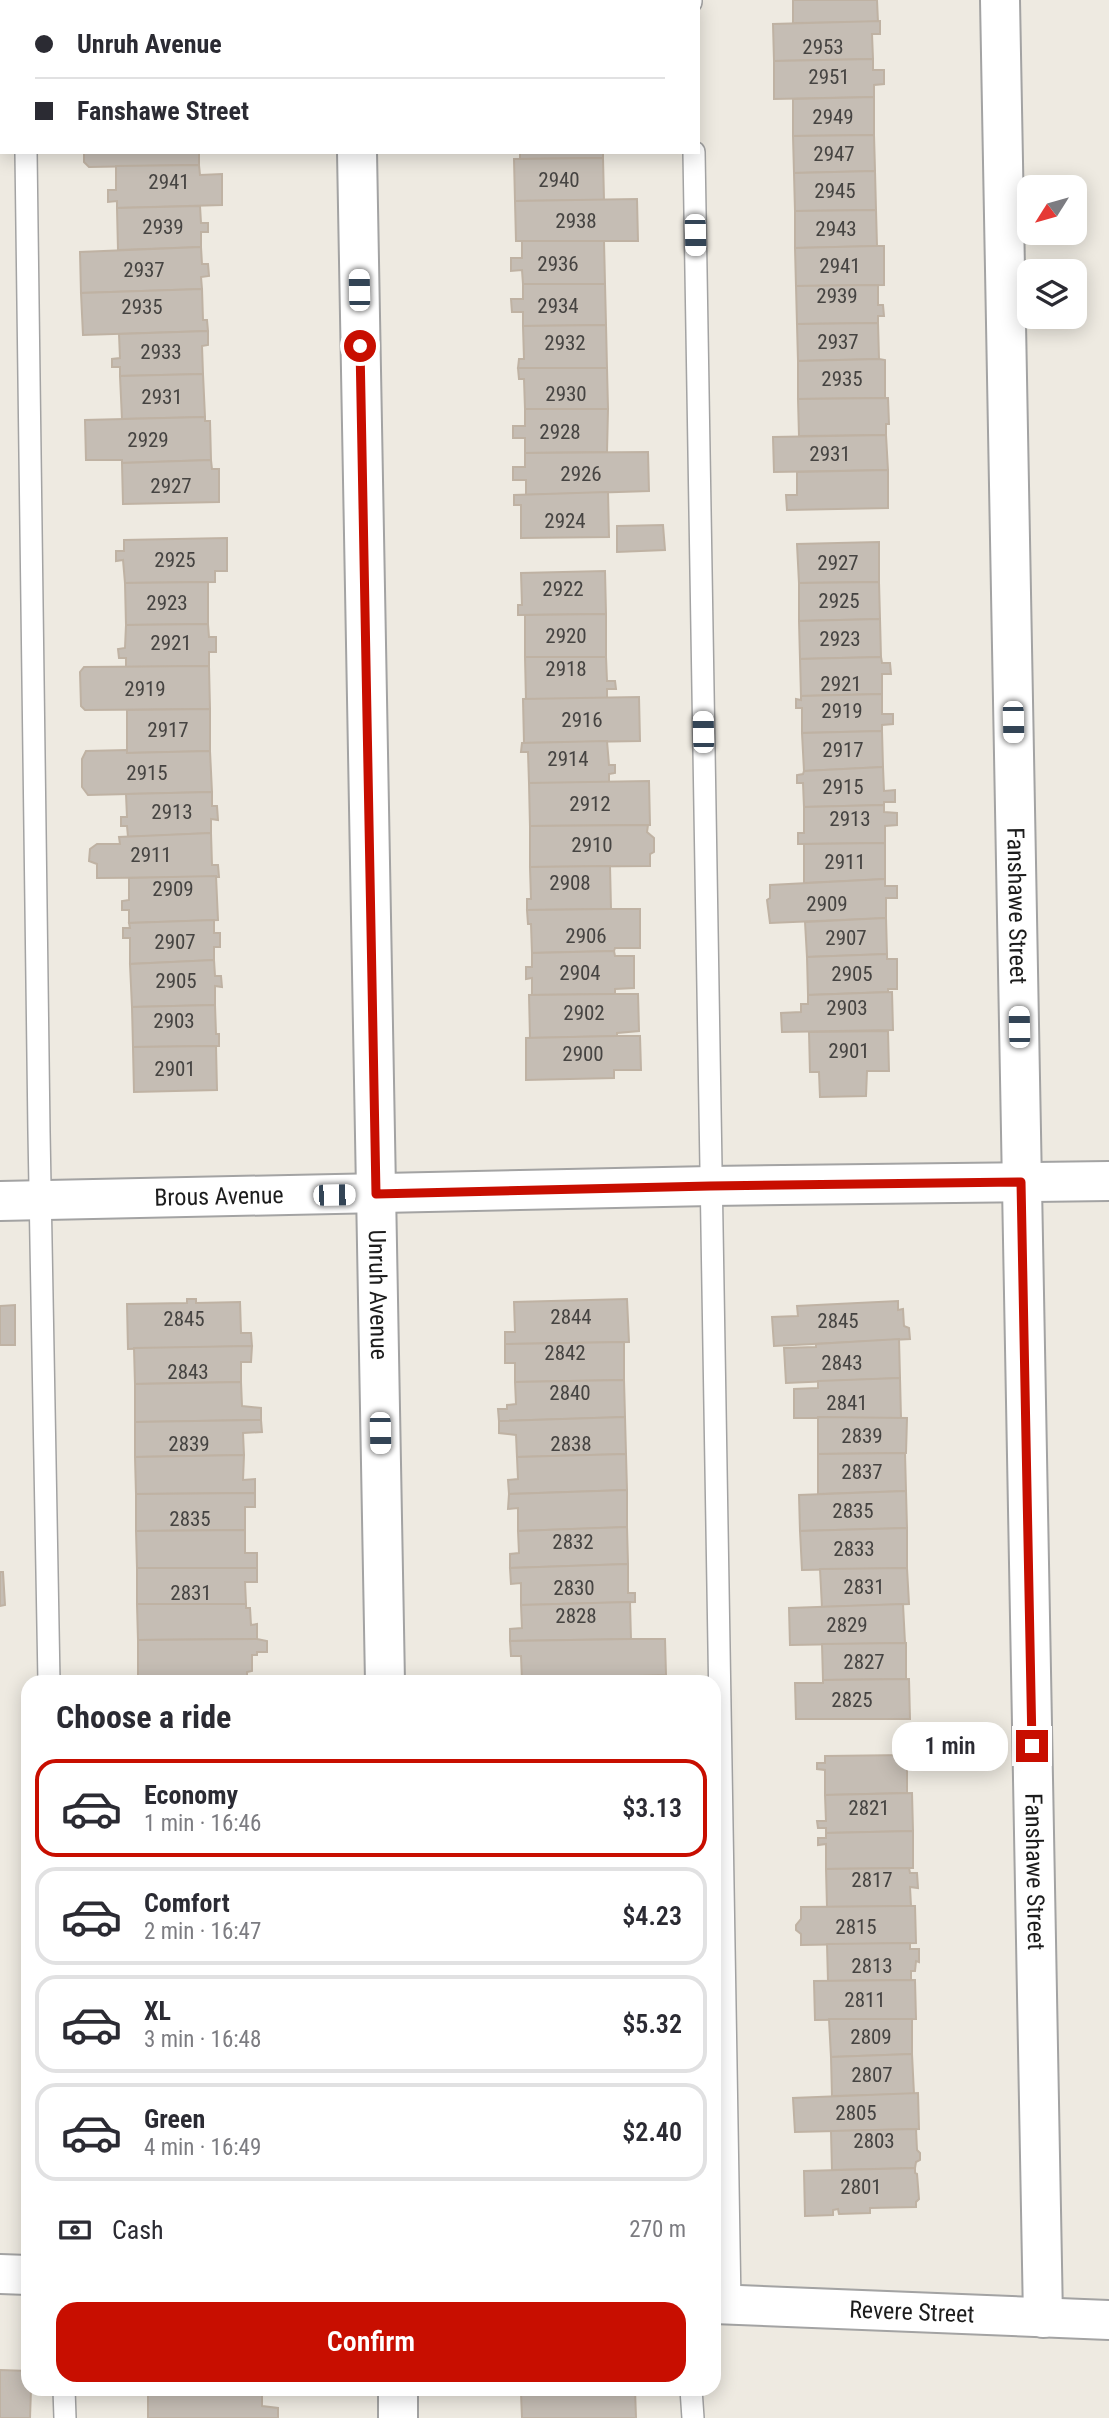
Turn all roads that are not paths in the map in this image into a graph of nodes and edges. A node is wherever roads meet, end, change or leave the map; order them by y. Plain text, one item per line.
1 (1000, 0) edge
2 (26, 154) edge
3 (357, 154) edge
4 (694, 154) edge
5 (1109, 1181) edge
6 (1021, 1182) junction
7 (710, 1186) junction
8 (376, 1194) junction
9 (40, 1200) junction
10 (0, 1201) edge
11 (49, 1675) edge
12 (385, 1675) edge
13 (715, 1675) edge
14 (721, 2211) edge
15 (0, 2274) edge
16 (21, 2275) edge
17 (722, 2304) edge
18 (1043, 2318) junction
19 (1109, 2320) edge
20 (64, 2396) edge
21 (398, 2396) edge
22 (691, 2396) edge
23 (65, 2418) edge
24 (398, 2418) edge
25 (693, 2418) edge

1 - 6 street, Fanshawe Street
2 - 9 lane
3 - 8 street, Unruh Avenue
4 - 7 lane
5 - 6 street, Brous Avenue
6 - 7 street, Brous Avenue
6 - 18 street, Fanshawe Street
7 - 8 street, Brous Avenue
7 - 13 lane
8 - 9 street, Brous Avenue
8 - 12 street, Unruh Avenue
9 - 10 street, Brous Avenue
9 - 11 lane
14 - 17 lane
15 - 16 street
17 - 18 street, Revere Street
18 - 19 street, Revere Street
20 - 23 lane
21 - 24 street
22 - 25 lane

